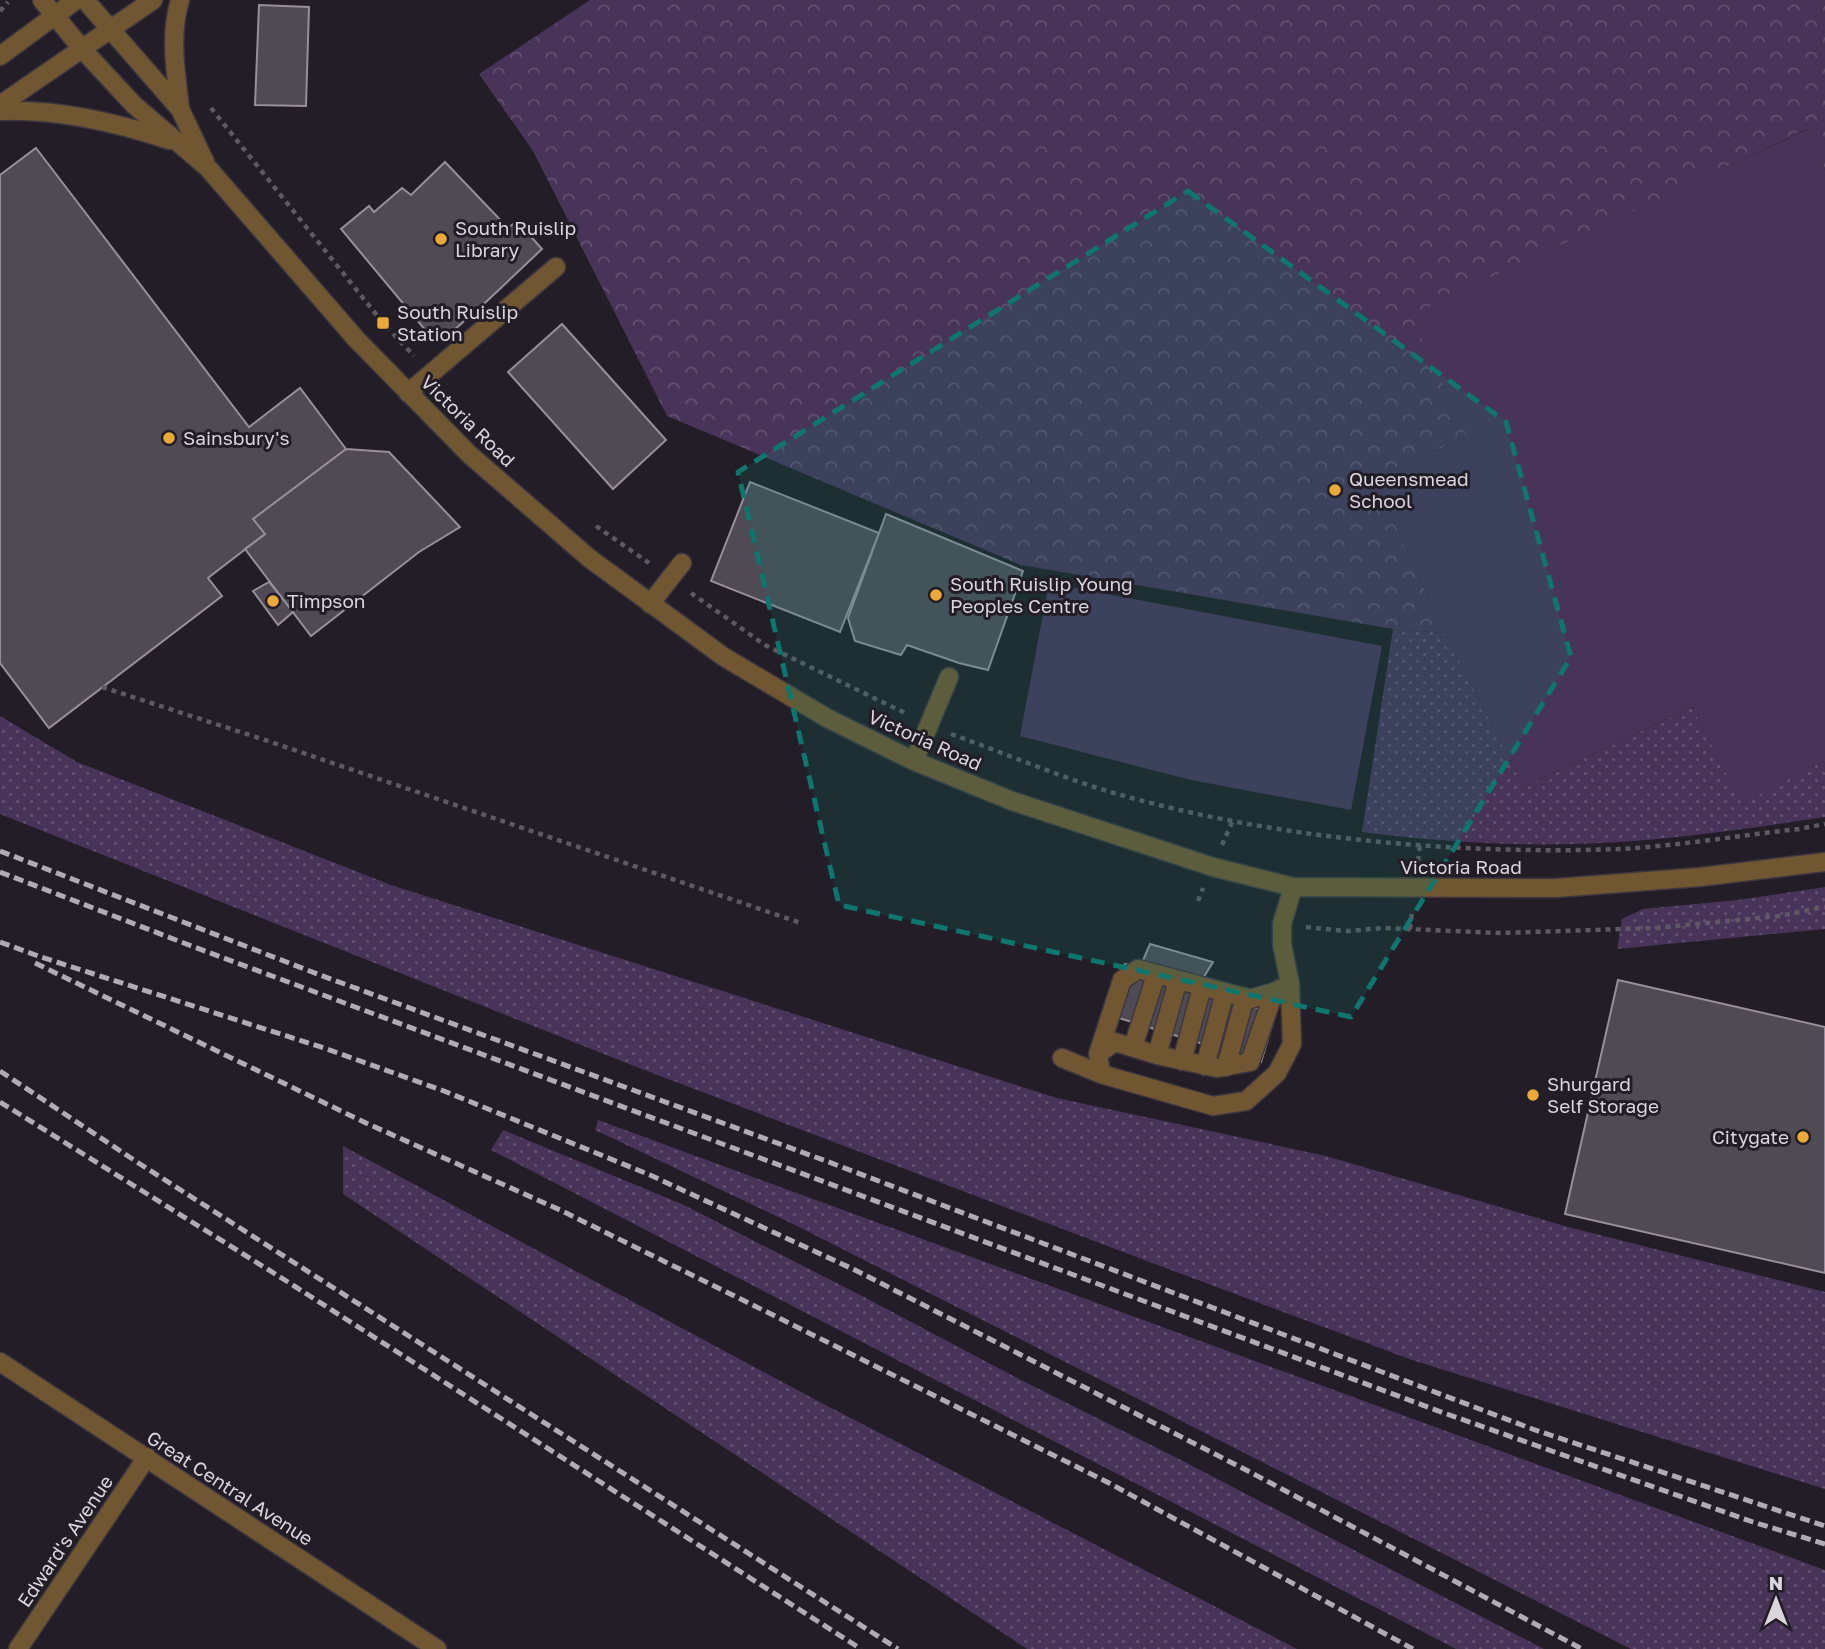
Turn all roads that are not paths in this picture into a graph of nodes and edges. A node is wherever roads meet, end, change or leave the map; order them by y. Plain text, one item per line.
1 (42, 0) edge
2 (76, 0) edge
3 (85, 0) edge
4 (153, 0) edge
5 (180, 0) edge
6 (54, 15) junction
7 (112, 29) junction
8 (83, 50) junction
9 (0, 56) edge
10 (0, 105) edge
11 (180, 109) junction
12 (0, 111) edge
13 (176, 142) junction
14 (208, 168) junction
15 (556, 267) dead end
16 (408, 393) junction
17 (682, 563) dead end
18 (650, 604) junction
19 (949, 677) dead end
20 (914, 761) junction
21 (1825, 862) edge
22 (1293, 887) junction
23 (1156, 975) junction
24 (1178, 980) junction
25 (1202, 987) junction
26 (1282, 988) junction
27 (1225, 992) junction
28 (1245, 998) junction
29 (1133, 1047) junction
30 (1098, 1054) junction
31 (1157, 1055) junction
32 (1062, 1058) dead end
33 (1182, 1061) junction
34 (1205, 1066) junction
35 (1226, 1067) junction
36 (1101, 1074) junction
37 (0, 1362) edge
38 (146, 1457) junction
39 (18, 1649) edge
40 (436, 1649) edge

1 - 6 street, Victoria Road
2 - 6 street
3 - 7 street, Victoria Road
4 - 7 street
5 - 11 street
6 - 8 street, Victoria Road
6 - 9 street
7 - 8 street
7 - 11 street, Victoria Road
8 - 10 street
8 - 13 street, Victoria Road
11 - 14 street, Victoria Road
12 - 13 street
13 - 14 street, Victoria Road
14 - 16 street, Victoria Road
15 - 16 street
16 - 18 street, Victoria Road
17 - 18 street
18 - 20 street, Victoria Road
19 - 20 street
20 - 22 street, Victoria Road
21 - 22 street, Victoria Road
22 - 26 street
23 - 24 street
23 - 29 street
23 - 30 street
24 - 25 street
24 - 31 street
25 - 27 street
25 - 33 street
26 - 28 street
26 - 35 street
26 - 36 street
27 - 28 street
27 - 34 street
28 - 35 street
29 - 30 street
29 - 31 street
30 - 36 street
31 - 33 street
32 - 36 street
33 - 34 street
34 - 35 street
37 - 38 street, Great Central Avenue
38 - 39 street, Edward's Avenue
38 - 40 street, Great Central Avenue

